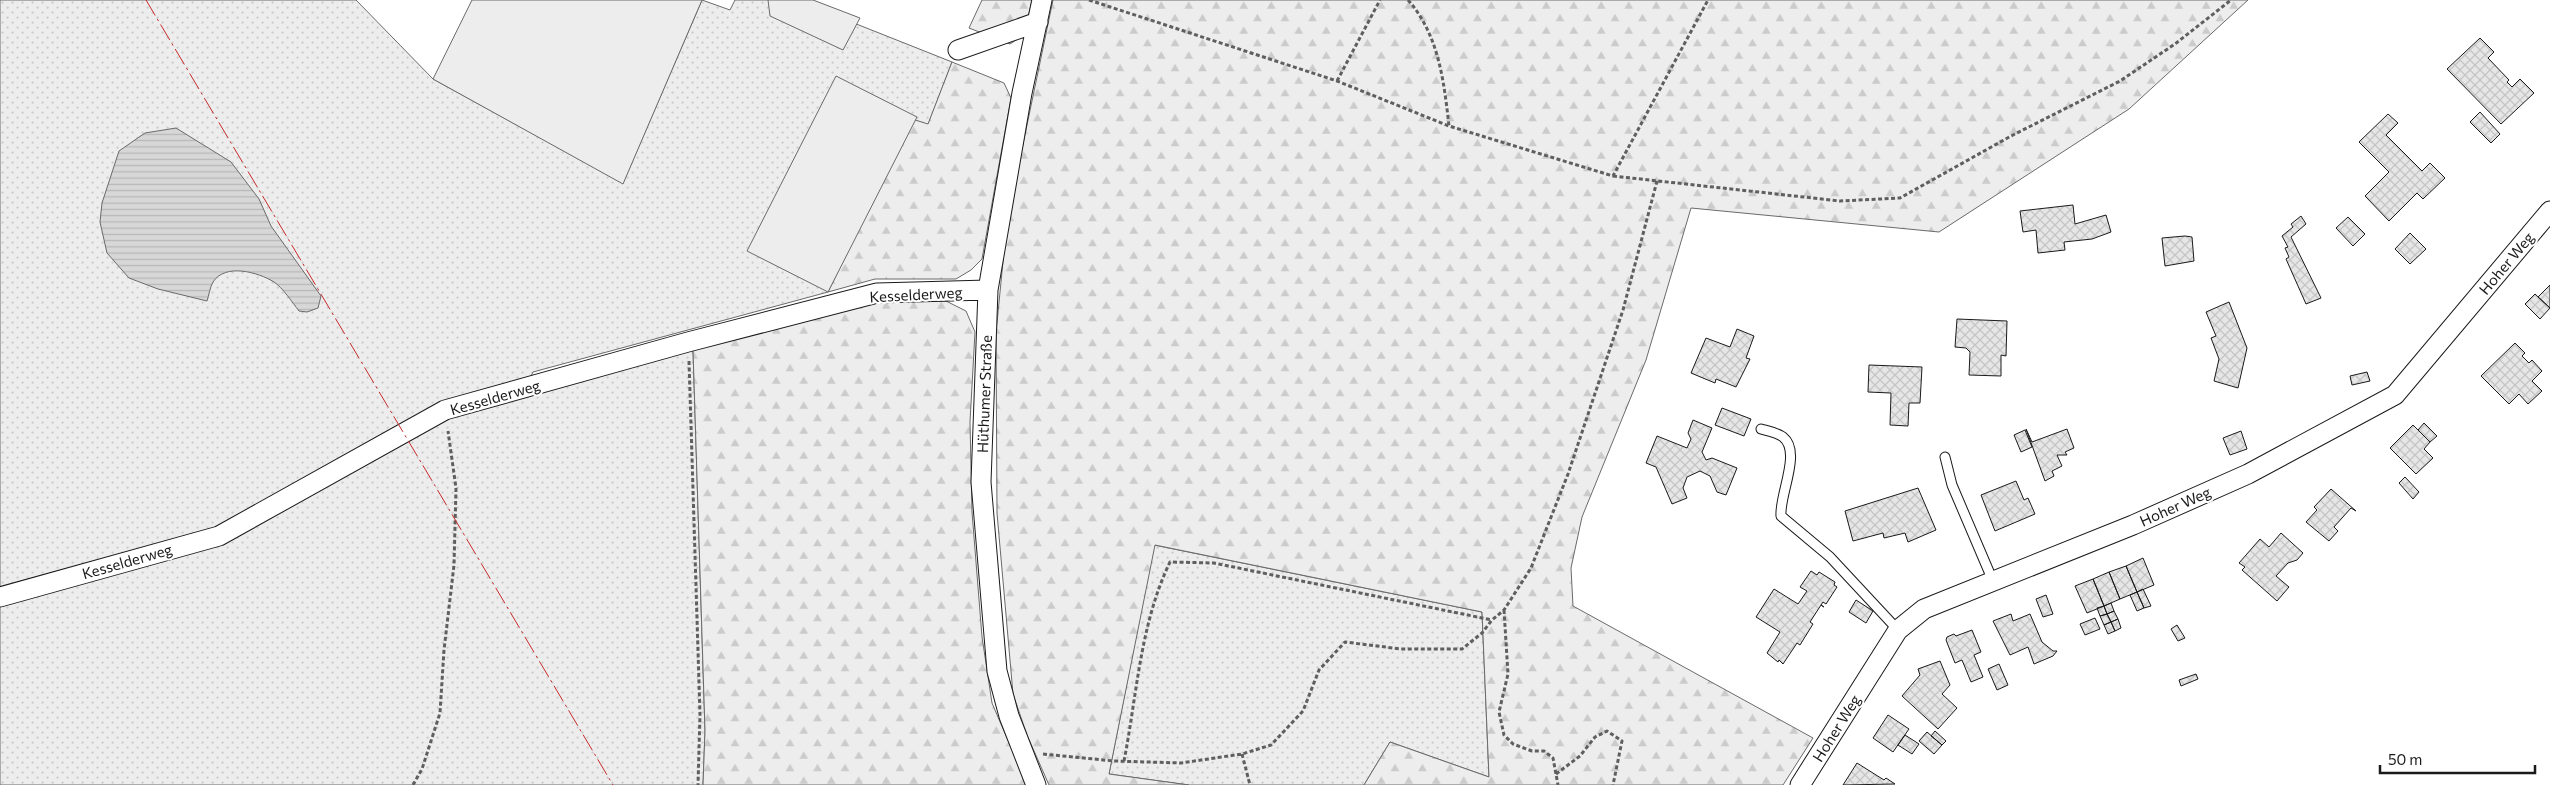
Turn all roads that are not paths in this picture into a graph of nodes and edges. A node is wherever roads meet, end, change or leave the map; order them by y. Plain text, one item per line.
1 (1042, 0) edge
2 (1038, 22) junction
3 (958, 50) dead end
4 (2550, 211) edge
5 (988, 290) junction
6 (1761, 429) dead end
7 (1945, 457) dead end
8 (1993, 581) junction
9 (0, 597) edge
10 (1898, 630) junction
11 (1036, 785) edge
12 (1800, 785) edge

1 - 2 street, Hüthumer Straße
2 - 3 street
2 - 5 street, Hüthumer Straße
4 - 8 street, Hoher Weg
5 - 9 street, Kesselderweg
5 - 11 street, Hüthumer Straße
6 - 10 lane
7 - 8 lane
8 - 10 street, Hoher Weg
10 - 12 street, Hoher Weg

